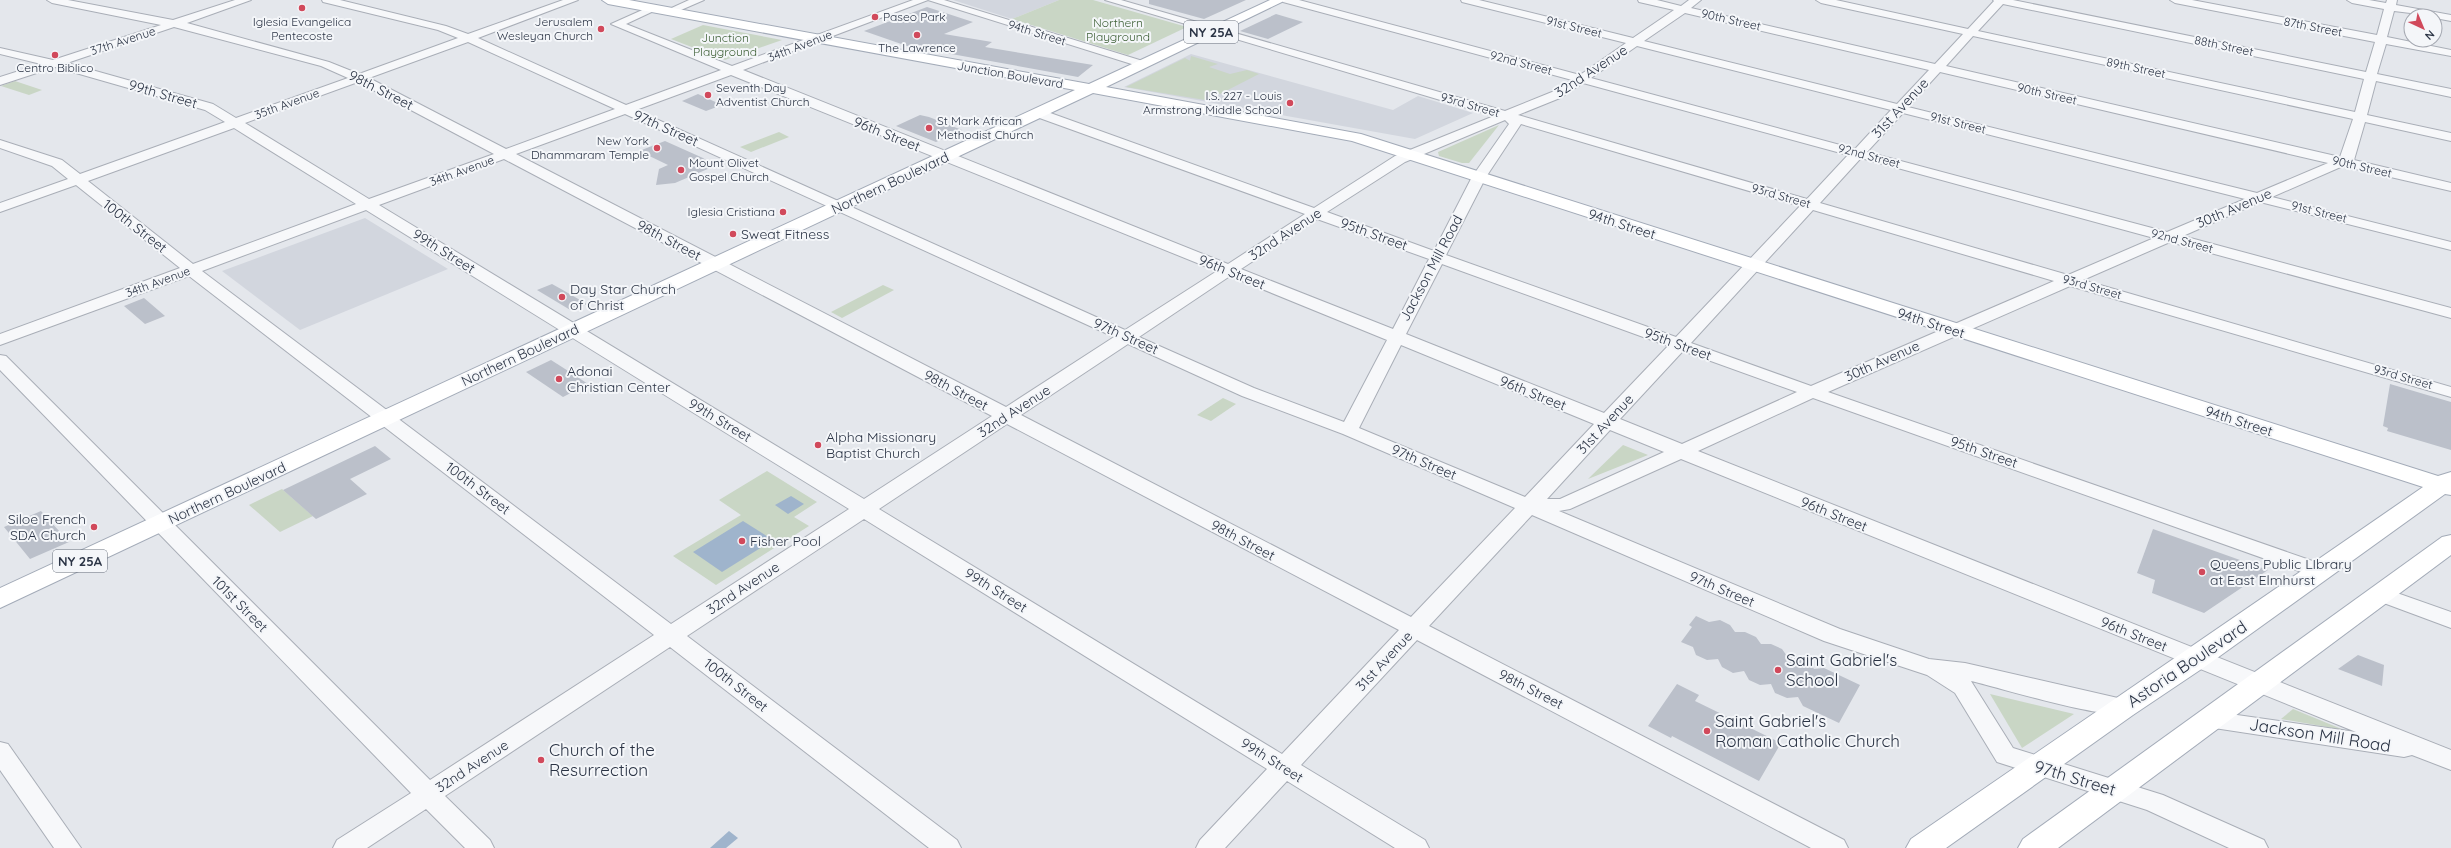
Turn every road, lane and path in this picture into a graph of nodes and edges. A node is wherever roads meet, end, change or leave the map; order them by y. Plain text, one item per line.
1 (52, 0) edge
2 (246, 0) edge
3 (327, 0) edge
4 (573, 0) edge
5 (608, 0) edge
6 (699, 0) edge
7 (913, 0) edge
8 (923, 0) edge
9 (933, 0) edge
10 (1110, 0) edge
11 (1280, 0) edge
12 (1287, 0) edge
13 (1466, 0) edge
14 (1643, 0) edge
15 (1696, 0) edge
16 (1821, 0) edge
17 (2000, 0) edge
18 (2175, 0) edge
19 (2352, 0) edge
20 (2391, 3) edge
21 (653, 9) junction
22 (1682, 9) junction
23 (670, 11) junction
24 (2451, 18) edge
25 (173, 24) junction
26 (1215, 30) junction
27 (1971, 32) junction
28 (468, 38) junction
29 (814, 39) junction
30 (2380, 40) junction
31 (1635, 42) junction
32 (0, 52) edge
33 (2451, 53) edge
34 (54, 63) junction
35 (1142, 64) junction
36 (1937, 68) junction
37 (728, 70) junction
38 (2371, 76) junction
39 (359, 78) junction
40 (1582, 79) junction
41 (0, 81) edge
42 (1089, 89) junction
43 (2451, 93) edge
44 (1900, 108) junction
45 (623, 109) junction
46 (1038, 113) junction
47 (1506, 115) junction
48 (2360, 117) junction
49 (235, 123) junction
50 (2451, 137) edge
51 (0, 144) edge
52 (502, 153) junction
53 (1858, 153) junction
54 (1411, 155) junction
55 (945, 157) junction
56 (2342, 162) junction
57 (1478, 177) junction
58 (77, 180) junction
59 (2451, 187) edge
60 (2261, 197) junction
61 (365, 203) junction
62 (1810, 204) junction
63 (839, 206) junction
64 (0, 208) edge
65 (1317, 213) junction
66 (2167, 237) junction
67 (2451, 246) edge
68 (1438, 257) junction
69 (716, 264) junction
70 (1754, 266) junction
71 (188, 267) junction
72 (1228, 271) junction
73 (2068, 280) junction
74 (2451, 313) edge
75 (574, 330) junction
76 (1954, 330) junction
77 (0, 332) edge
78 (1127, 337) junction
79 (1395, 337) junction
80 (0, 340) edge
81 (1680, 344) junction
82 (0, 360) edge
83 (1812, 392) junction
84 (2451, 392) edge
85 (1007, 416) junction
86 (387, 418) junction
87 (1606, 423) junction
88 (1349, 430) junction
89 (1680, 452) junction
90 (2448, 484) edge
91 (1529, 506) junction
92 (865, 509) junction
93 (161, 524) junction
94 (2451, 543) edge
95 (2320, 571) junction
96 (2380, 594) junction
97 (0, 599) edge
98 (2451, 620) edge
99 (1414, 629) junction
100 (671, 635) junction
101 (2196, 659) junction
102 (1928, 667) junction
103 (2260, 683) junction
104 (2124, 707) junction
105 (2209, 720) junction
106 (0, 750) edge
107 (2441, 756) edge
108 (1285, 767) junction
109 (2038, 767) junction
110 (2113, 790) junction
111 (428, 794) junction
112 (68, 848) edge
113 (346, 848) edge
114 (481, 848) edge
115 (948, 848) edge
116 (1209, 848) edge
117 (1416, 848) edge
118 (1835, 848) edge
119 (1922, 848) edge
120 (2034, 848) edge
121 (2255, 848) edge

1 - 25 street, 98th Street
2 - 25 street, 37th Avenue
3 - 28 street, 97th Street
4 - 28 street, 35th Avenue
5 - 21 main road, Junction Boulevard
6 - 23 street
7 - 29 street, 34th Avenue
8 - 29 street, 34th Avenue
9 - 35 street, 94th Street
10 - 26 street, 93rd Street
11 - 26 main road, Northern Boulevard / NY 25A
12 - 40 street, 92nd Street
13 - 31 street, 91st Street
14 - 22 street, 90th Street
15 - 22 street, 32nd Avenue
16 - 27 street, 89th Street
17 - 27 street, 31st Avenue
17 - 38 street, 88th Street
18 - 30 street, 87th Street
19 - 20 street
20 - 24 street
20 - 30 street
21 - 23 main road, Junction Boulevard
21 - 37 street, 96th Street
22 - 31 street, 32nd Avenue
22 - 36 street, 90th Street
23 - 29 main road, Junction Boulevard
25 - 34 street, 37th Avenue
25 - 39 street, 98th Street
26 - 35 main road, Northern Boulevard / NY 25A
26 - 47 street, 93rd Street
27 - 36 street, 31st Avenue
27 - 48 street, 89th Street
28 - 39 street, 35th Avenue
28 - 45 street, 97th Street
29 - 37 street, 34th Avenue
29 - 42 main road, Junction Boulevard
30 - 33 street, 87th Street
30 - 38 street
31 - 40 street, 32nd Avenue
31 - 44 street, 91st Street
32 - 34 street, 99th Street
34 - 41 street, 37th Avenue
34 - 49 street, 99th Street
35 - 42 main road, Northern Boulevard / NY 25A
36 - 44 street, 31st Avenue
36 - 56 street, 90th Street
37 - 45 street, 34th Avenue
37 - 55 street, 96th Street
38 - 43 street, 88th Street
38 - 48 street
39 - 49 street, 35th Avenue
39 - 52 street, 98th Street
40 - 47 street, 32nd Avenue
40 - 53 street, 92nd Street
42 - 46 main road, Northern Boulevard / NY 25A
42 - 54 main road, Junction Boulevard
44 - 53 street, 31st Avenue
44 - 60 street, 91st Street
45 - 52 street, 34th Avenue
45 - 63 street, 97th Street
46 - 55 main road, Northern Boulevard / NY 25A
46 - 65 street, 95th Street
47 - 54 street, 32nd Avenue
47 - 57 street, Jackson Mill Road
47 - 62 street, 93rd Street
48 - 50 street, 89th Street
48 - 56 street
49 - 58 street, 35th Avenue
49 - 61 street, 99th Street
51 - 58 street, 100th Street
52 - 61 street, 34th Avenue
52 - 69 street, 98th Street
53 - 62 street, 31st Avenue
53 - 66 street, 92nd Street
54 - 57 main road, 94th Street
54 - 65 street, 32nd Avenue
55 - 63 main road, Northern Boulevard / NY 25A
55 - 72 street, 96th Street
56 - 59 street, 90th Street
56 - 60 street, 30th Avenue
57 - 68 street, Jackson Mill Road
57 - 70 main road, 94th Street
58 - 64 street, 35th Avenue
58 - 71 street, 100th Street
60 - 66 street, 30th Avenue
60 - 67 street, 91st Street
61 - 71 street, 34th Avenue
61 - 75 street, 99th Street
62 - 70 street, 31st Avenue
62 - 73 street, 93rd Street
63 - 69 main road, Northern Boulevard / NY 25A
63 - 78 street, 97th Street
65 - 68 street, 95th Street
65 - 72 street, 32nd Avenue
66 - 73 street, 30th Avenue
66 - 74 street, 92nd Street
68 - 79 street, Jackson Mill Road
68 - 81 street, 95th Street
69 - 75 main road, Northern Boulevard / NY 25A
69 - 85 street, 98th Street
70 - 76 main road, 94th Street
70 - 81 street, 31st Avenue
71 - 77 street, 34th Avenue
71 - 80 street, 34th Avenue
71 - 86 street, 100th Street
72 - 78 street, 32nd Avenue
72 - 79 street, 96th Street
73 - 76 street, 30th Avenue
73 - 84 street, 93rd Street
75 - 86 main road, Northern Boulevard / NY 25A
75 - 92 street, 99th Street
76 - 83 street, 30th Avenue
76 - 90 main road, 94th Street
78 - 85 street, 32nd Avenue
78 - 88 street, 97th Street
79 - 87 street, 96th Street
79 - 88 street, Jackson Mill Road
81 - 83 street, 95th Street
81 - 87 street, 31st Avenue
82 - 93 street, 101st Street
83 - 89 street, 30th Avenue
83 - 95 street, 95th Street
85 - 92 street, 32nd Avenue
85 - 99 street, 98th Street
86 - 93 main road, Northern Boulevard / NY 25A
86 - 100 street, 100th Street
87 - 89 street, 96th Street
87 - 91 street, 31st Avenue
88 - 91 street, 97th Street
89 - 91 street, 30th Avenue
89 - 101 street, 96th Street
90 - 95 main road, Astoria Boulevard
91 - 99 street, 31st Avenue
91 - 102 street, 97th Street
92 - 100 street, 32nd Avenue
92 - 108 street, 99th Street
93 - 97 main road, Northern Boulevard / NY 25A
93 - 111 street, 101st Street
94 - 96 main road
95 - 101 main road, Astoria Boulevard
96 - 98 street
96 - 103 main road
99 - 108 street, 31st Avenue
99 - 118 street, 98th Street
100 - 111 street, 32nd Avenue
100 - 115 street, 100th Street
101 - 103 street, 96th Street
101 - 104 main road, Astoria Boulevard
102 - 104 street, 97th Street
102 - 109 street, 97th Street
103 - 105 main road
103 - 107 street, 96th Street
104 - 109 main road, Astoria Boulevard
105 - 107 street, Jackson Mill Road
105 - 110 main road
106 - 112 street
108 - 116 street, 31st Avenue
108 - 117 street, 99th Street
109 - 110 street, 97th Street
109 - 119 main road, Astoria Boulevard
110 - 120 main road
110 - 121 street, 97th Street
111 - 113 street, 32nd Avenue
111 - 114 street, 101st Street

